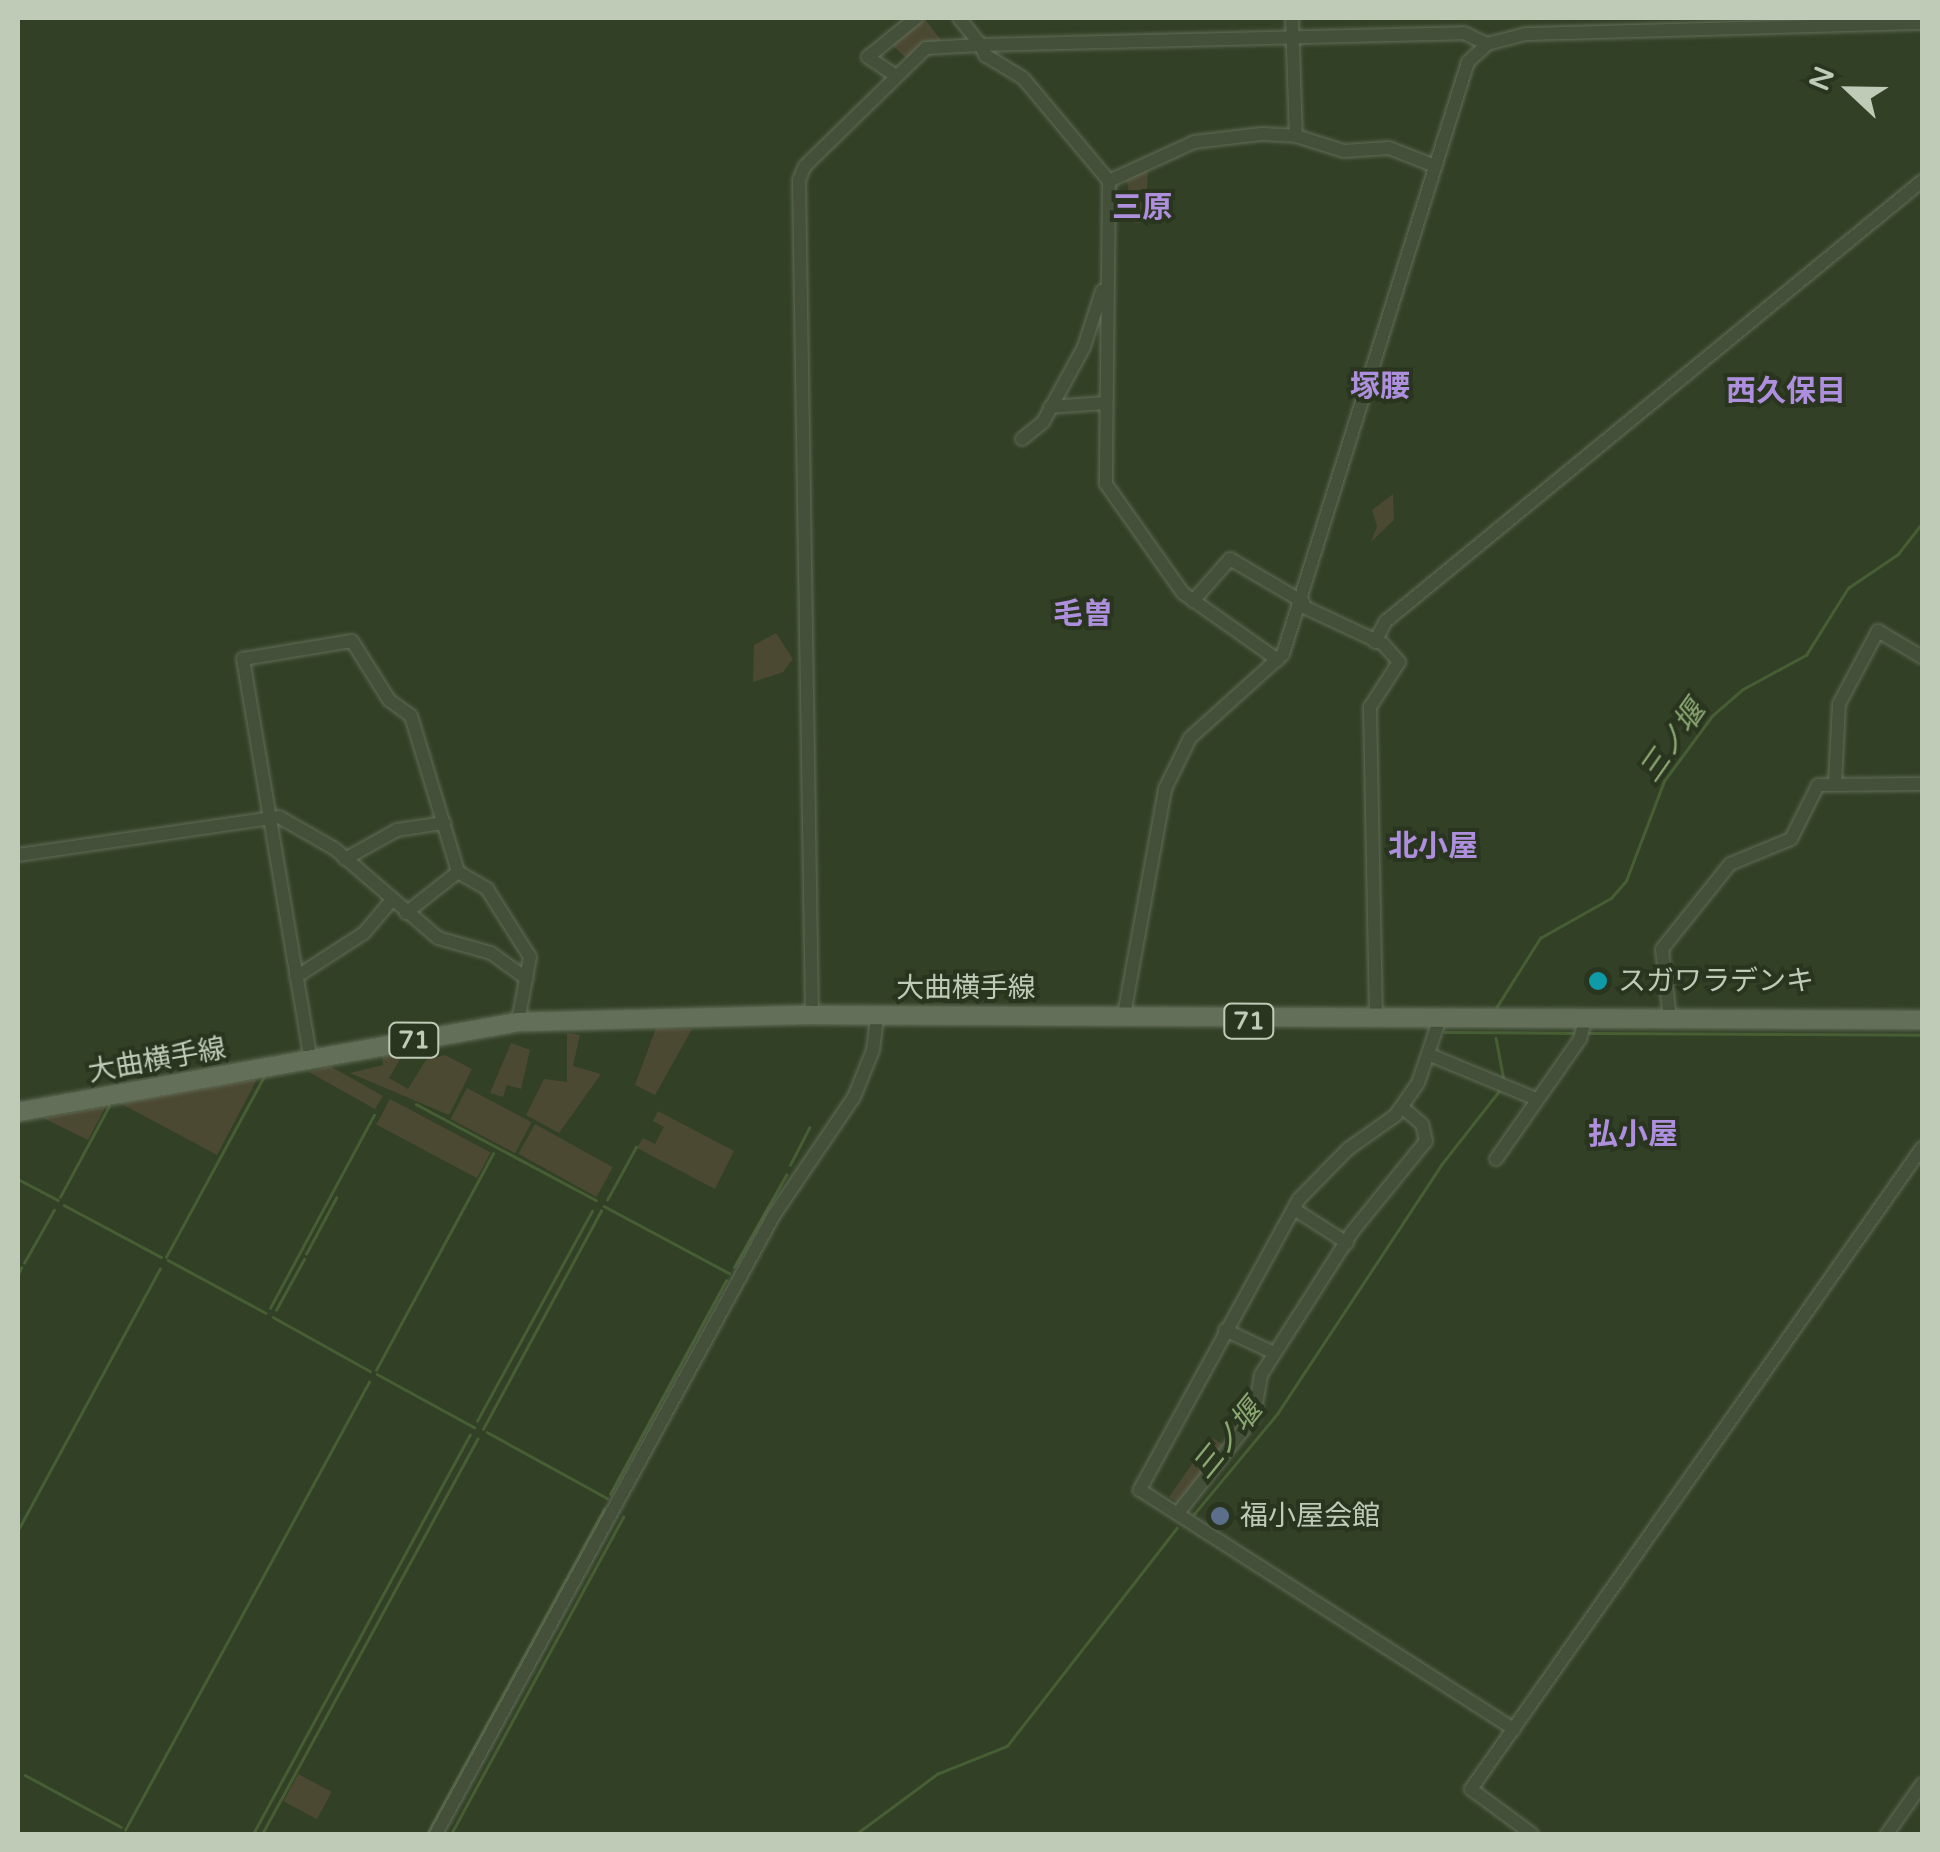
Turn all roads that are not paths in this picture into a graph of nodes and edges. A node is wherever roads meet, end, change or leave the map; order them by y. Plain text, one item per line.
1 (916, 18) edge
2 (959, 18) edge
3 (1292, 18) edge
4 (1922, 22) edge
5 (1292, 36) junction
6 (1487, 44) junction
7 (980, 46) junction
8 (896, 76) junction
9 (1296, 136) junction
10 (1435, 166) junction
11 (1109, 181) junction
12 (1922, 181) edge
13 (1106, 280) junction
14 (1104, 404) junction
15 (1050, 406) junction
16 (1022, 439) dead end
17 (1194, 601) junction
18 (1302, 604) junction
19 (1375, 642) junction
20 (1922, 657) edge
21 (1278, 660) junction
22 (1835, 783) junction
23 (1922, 784) edge
24 (268, 818) junction
25 (444, 823) junction
26 (18, 855) edge
27 (345, 859) junction
28 (458, 872) junction
29 (391, 901) junction
30 (406, 913) junction
31 (296, 977) junction
32 (528, 978) junction
33 (812, 1015) junction
34 (877, 1015) junction
35 (1124, 1015) junction
36 (1376, 1019) junction
37 (1670, 1019) junction
38 (1584, 1020) junction
39 (1922, 1020) edge
40 (1440, 1021) junction
41 (518, 1022) junction
42 (1430, 1054) junction
43 (311, 1060) junction
44 (1536, 1099) junction
45 (1402, 1106) junction
46 (18, 1112) edge
47 (1922, 1148) edge
48 (1496, 1159) dead end
49 (1294, 1208) junction
50 (1346, 1244) junction
51 (1225, 1330) junction
52 (1274, 1353) junction
53 (1178, 1513) junction
54 (1514, 1729) junction
55 (1922, 1784) edge
56 (436, 1834) edge
57 (1532, 1834) edge
58 (1887, 1834) edge

1 - 8 street
2 - 7 street
3 - 5 street
4 - 6 street
5 - 6 street
5 - 7 street
5 - 9 street
6 - 10 street
7 - 8 street
7 - 11 street
8 - 33 street
9 - 10 street
9 - 11 street
10 - 18 street
11 - 13 street
12 - 19 street
13 - 14 street
13 - 15 street
14 - 15 street
14 - 17 street
15 - 16 street
17 - 18 street
17 - 21 street
18 - 19 street
18 - 21 street
19 - 36 street
20 - 22 street
21 - 35 street
22 - 23 street
22 - 37 street
24 - 25 street
24 - 26 street
24 - 27 street
24 - 31 street
25 - 27 street
25 - 28 street
27 - 29 street
28 - 30 street
28 - 32 street
29 - 30 street
29 - 31 street
30 - 32 street
31 - 43 street
32 - 41 street
33 - 34 main road, 大曲横手線 / 71
33 - 41 main road, 大曲横手線 / 71
34 - 35 main road, 大曲横手線 / 71
34 - 56 street
35 - 36 main road, 大曲横手線 / 71
36 - 40 main road, 大曲横手線 / 71
37 - 38 main road, 大曲横手線 / 71
37 - 39 main road, 大曲横手線 / 71
38 - 40 main road, 大曲横手線 / 71
38 - 44 street
40 - 42 street
41 - 43 main road, 大曲横手線 / 71
42 - 44 street
42 - 45 street
43 - 46 main road, 大曲横手線 / 71
44 - 48 street
45 - 49 street
45 - 50 street
47 - 54 street
49 - 50 street
49 - 51 street
50 - 52 street
51 - 52 street
51 - 53 street
52 - 53 street
53 - 54 street
54 - 57 street
55 - 58 street

